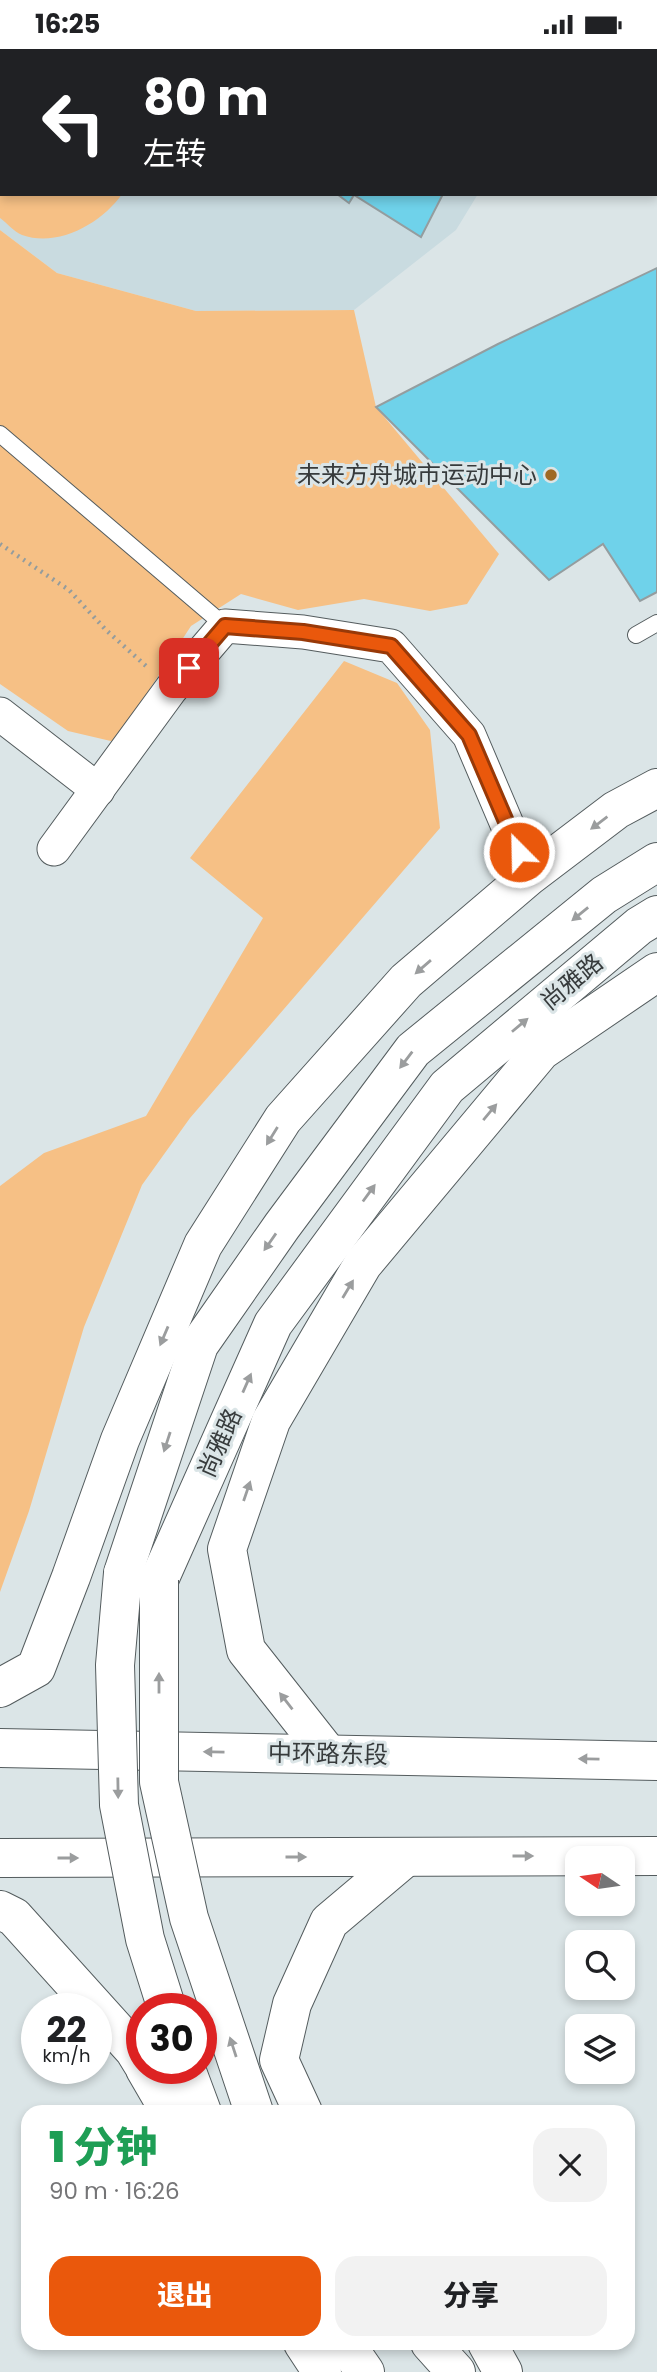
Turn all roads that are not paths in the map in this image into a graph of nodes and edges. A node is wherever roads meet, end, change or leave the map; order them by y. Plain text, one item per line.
1 (0, 434) edge
2 (657, 623) edge
3 (225, 626) junction
4 (636, 635) dead end
5 (0, 714) edge
6 (657, 787) edge
7 (98, 790) junction
8 (54, 849) dead end
9 (657, 862) edge
10 (528, 876) junction
11 (657, 915) edge
12 (657, 972) edge
13 (141, 1576) junction
14 (0, 1688) edge
15 (0, 1748) edge
16 (328, 1754) junction
17 (657, 1761) edge
18 (657, 1856) edge
19 (406, 1857) junction
20 (0, 1858) edge
21 (0, 1910) edge
22 (162, 1993) edge
23 (126, 2041) edge
24 (154, 2084) edge
25 (192, 2084) edge
26 (166, 2105) edge
27 (200, 2105) edge
28 (252, 2105) edge
29 (300, 2105) edge
30 (308, 2350) edge
31 (350, 2350) edge
32 (436, 2350) edge
33 (491, 2350) edge
34 (322, 2372) edge
35 (365, 2372) edge
36 (456, 2372) edge
37 (503, 2372) edge

1 - 3 lane
2 - 4 lane
3 - 7 street
3 - 10 street
5 - 7 street
6 -> 10 main road
7 - 8 street
9 -> 13 main road, 尚雅路
10 -> 14 main road
13 -> 11 main road, 尚雅路
16 -> 12 main road
13 -> 22 main road, 尚雅路, bridge
28 -> 13 main road, 尚雅路, bridge
16 -> 15 main road, 中环路东段
17 -> 16 main road, 中环路东段
19 -> 18 main road
20 -> 19 main road
19 - 29 main road
21 - 23 main road
24 - 26 main road
25 - 27 main road
30 - 34 main road
31 - 35 main road
32 - 36 main road
33 - 37 main road

